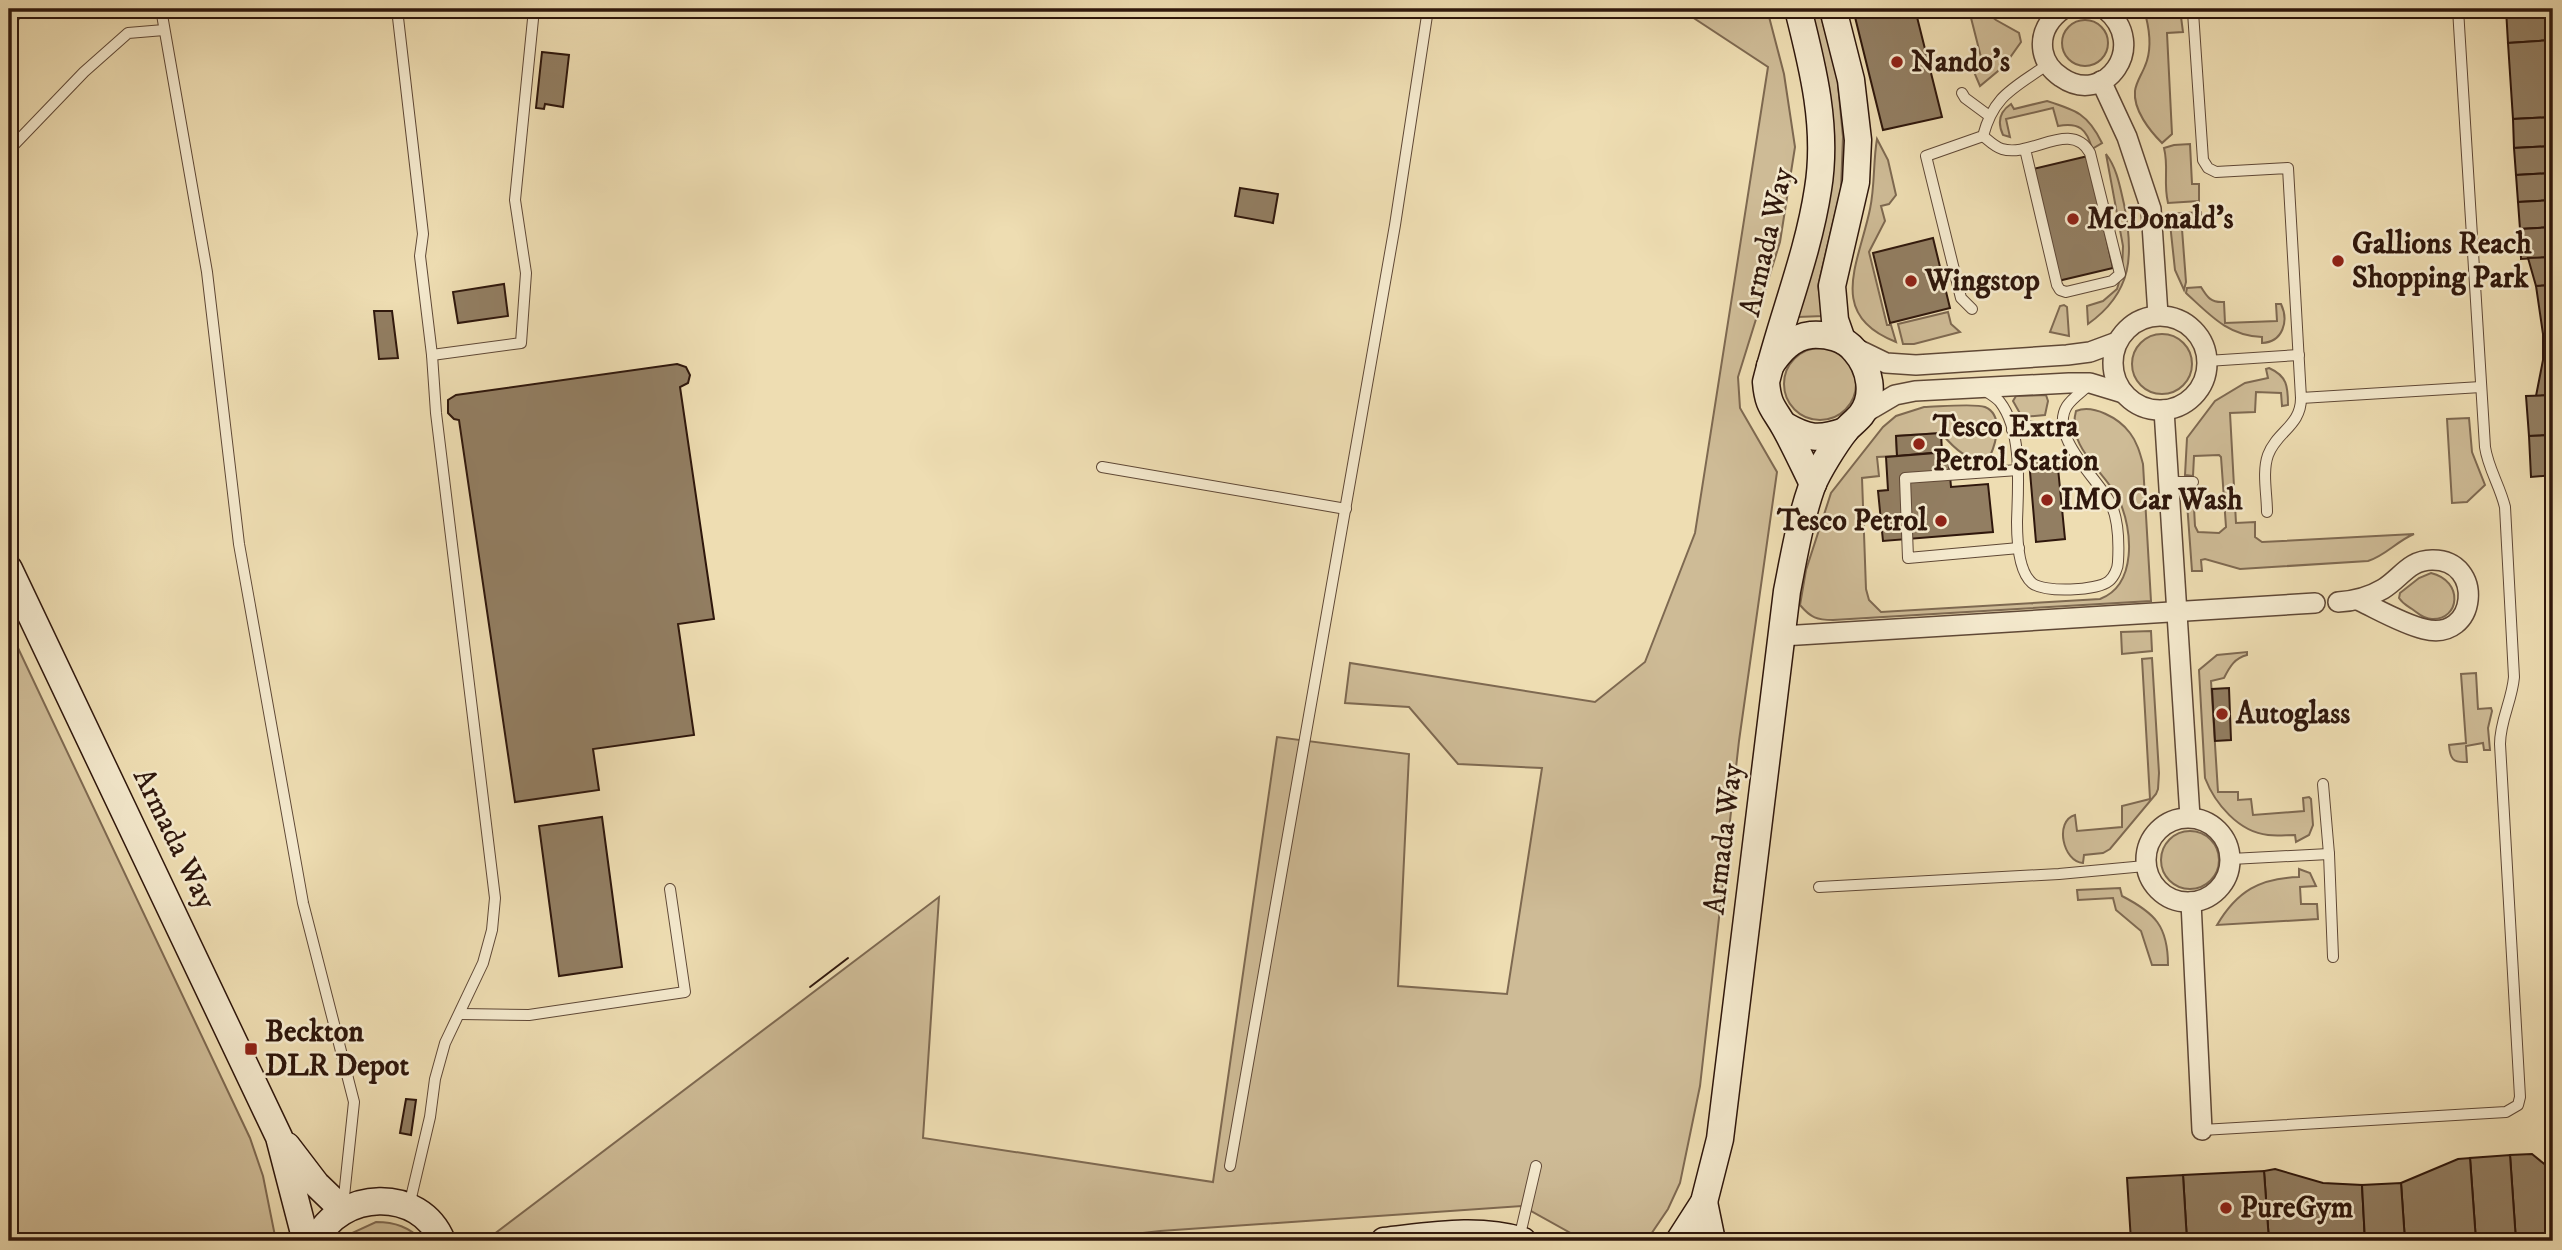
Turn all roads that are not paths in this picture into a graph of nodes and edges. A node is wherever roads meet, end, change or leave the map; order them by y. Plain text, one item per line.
1 (19, 9) edge
2 (161, 9) edge
3 (397, 9) edge
4 (534, 9) edge
5 (1428, 9) edge
6 (1798, 9) edge
7 (1833, 9) edge
8 (2063, 9) edge
9 (2105, 9) edge
10 (2245, 9) edge
11 (2458, 9) edge
12 (2193, 10) edge
13 (9, 25) edge
14 (164, 30) junction
15 (2048, 64) junction
16 (2101, 81) junction
17 (1962, 93) dead end
18 (1988, 115) junction
19 (1983, 136) junction
20 (2025, 149) junction
21 (9, 150) edge
22 (1972, 309) dead end
23 (2158, 315) junction
24 (2117, 342) junction
25 (1847, 343) junction
26 (432, 355) junction
27 (2299, 355) junction
28 (2207, 360) junction
29 (1770, 366) junction
30 (2090, 383) junction
31 (1980, 387) junction
32 (2481, 387) junction
33 (2123, 393) junction
34 (2301, 398) junction
35 (2164, 410) junction
36 (1853, 423) junction
37 (1784, 425) junction
38 (2012, 430) junction
39 (2066, 431) junction
40 (1102, 467) dead end
41 (2018, 470) junction
42 (2168, 482) junction
43 (2193, 482) dead end
44 (1813, 484) junction
45 (1346, 509) junction
46 (2267, 512) dead end
47 (2019, 548) junction
48 (9, 569) edge
49 (2360, 601) junction
50 (2338, 602) joint
51 (2315, 603) joint
52 (2175, 611) junction
53 (1782, 636) junction
54 (2323, 784) dead end
55 (2190, 817) junction
56 (2329, 854) junction
57 (2231, 859) junction
58 (2145, 866) junction
59 (1819, 887) dead end
60 (670, 889) dead end
61 (2191, 902) junction
62 (2333, 957) dead end
63 (461, 1014) junction
64 (2202, 1130) joint
65 (279, 1137) junction
66 (1230, 1166) dead end
67 (1536, 1166) dead end
68 (1704, 1202) junction
69 (409, 1207) junction
70 (343, 1210) junction
71 (306, 1241) edge
72 (316, 1241) edge
73 (442, 1241) edge
74 (1384, 1241) edge
75 (1521, 1241) edge
76 (1679, 1241) edge
77 (1712, 1241) edge

1 - 13 lane
2 - 14 lane
3 - 26 lane
4 - 26 lane
5 - 45 lane
6 - 29 street, Armada Way
7 - 25 street, Armada Way
8 - 15 street
9 - 16 street
10 - 12 lane
11 - 32 lane
12 - 27 lane
14 - 21 lane
14 - 70 lane
15 - 16 street
15 - 18 lane
16 - 23 street
17 - 18 lane
18 - 19 lane
19 - 20 lane
19 - 22 lane
20 - 20 lane
23 - 24 street
23 - 28 street
24 - 25 street
24 - 33 street
25 - 29 street, Armada Way
25 - 36 street, Armada Way
26 - 63 lane
27 - 28 lane
27 - 34 lane
28 - 35 street
29 - 37 street, Armada Way
30 - 31 street
30 - 33 street
30 - 39 lane
31 - 36 street
31 - 38 lane
32 - 34 lane
32 - 64 lane
33 - 35 street
34 - 46 lane
35 - 42 street
36 - 37 street
36 - 44 street, Armada Way
37 - 44 street, Armada Way
38 - 39 lane
38 - 41 lane
39 - 47 lane
40 - 45 lane
41 - 47 lane
41 - 47 lane
42 - 43 lane
42 - 52 street
44 - 53 street, Armada Way
45 - 66 lane
48 - 65 street, Armada Way
49 - 49 street
49 - 50 street
50 - 51 lane
51 - 52 street
52 - 53 street
52 - 55 street
53 - 68 street, Armada Way
54 - 56 lane
55 - 57 street
55 - 58 street
56 - 57 lane
56 - 62 lane
57 - 61 street
58 - 59 lane
58 - 61 street
60 - 63 lane
61 - 64 street
63 - 69 lane
65 - 70 street, Armada Way
65 - 71 street, Armada Way
67 - 75 lane
68 - 76 street, Armada Way
68 - 77 street, Armada Way
69 - 70 street
69 - 73 street
70 - 72 street
74 - 75 street

